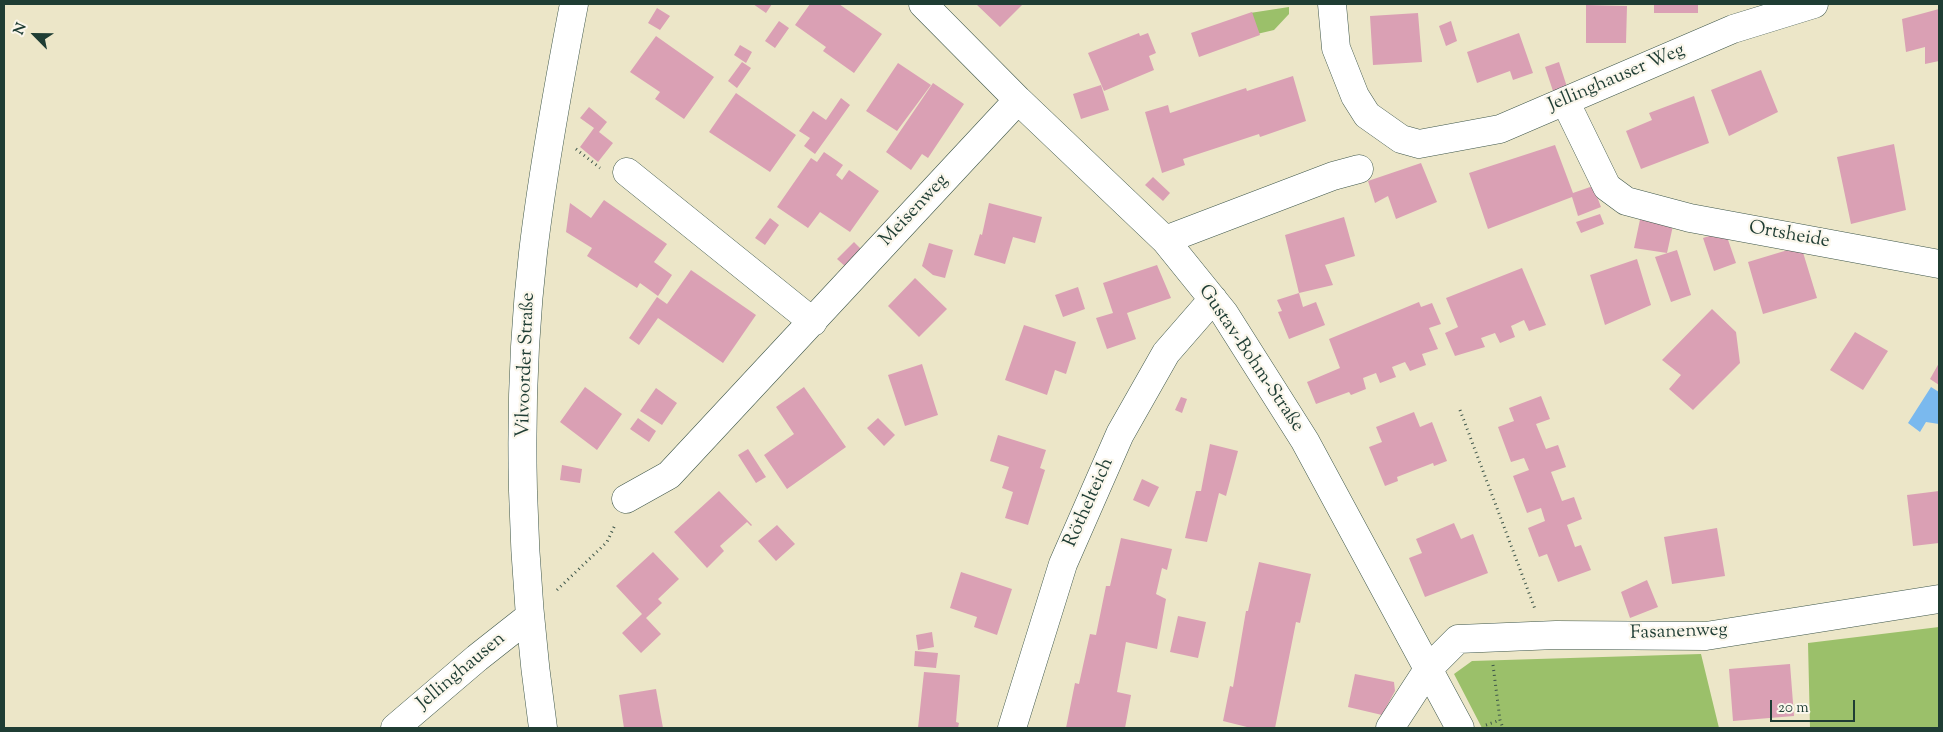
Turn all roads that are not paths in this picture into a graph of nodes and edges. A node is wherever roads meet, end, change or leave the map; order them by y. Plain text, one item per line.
1 (574, 4) edge
2 (923, 4) edge
3 (1332, 4) edge
4 (1814, 4) edge
5 (1733, 16) edge
6 (1018, 100) junction
7 (1565, 101) junction
8 (1359, 169) dead end
9 (627, 172) road end
10 (1165, 240) junction
11 (1939, 264) edge
12 (1213, 299) junction
13 (812, 322) junction
14 (626, 499) road end
15 (1939, 600) edge
16 (529, 617) junction
17 (1429, 668) junction
18 (394, 728) edge
19 (543, 728) edge
20 (1012, 728) edge
21 (1390, 728) edge
22 (1460, 728) edge

1 - 16 street, Vilvoorder Straße
2 - 6 street, Gustav-Bohm-Straße
3 - 7 street, Jellinghauser Weg
4 - 5 street, Jellinghauser Weg
5 - 7 street, Jellinghauser Weg
6 - 10 street, Gustav-Bohm-Straße
6 - 13 street, Meisenweg
7 - 11 street, Ortsheide
8 - 10 street
9 - 13 street
10 - 12 street, Gustav-Bohm-Straße
12 - 17 street, Gustav-Bohm-Straße
12 - 20 street, Röthelteich
13 - 14 street, Meisenweg
15 - 17 street, Fasanenweg
16 - 18 street, Jellinghausen
16 - 19 street, Vilvoorder Straße
17 - 21 street, Fasanenweg
17 - 22 street, Gustav-Bohm-Straße

